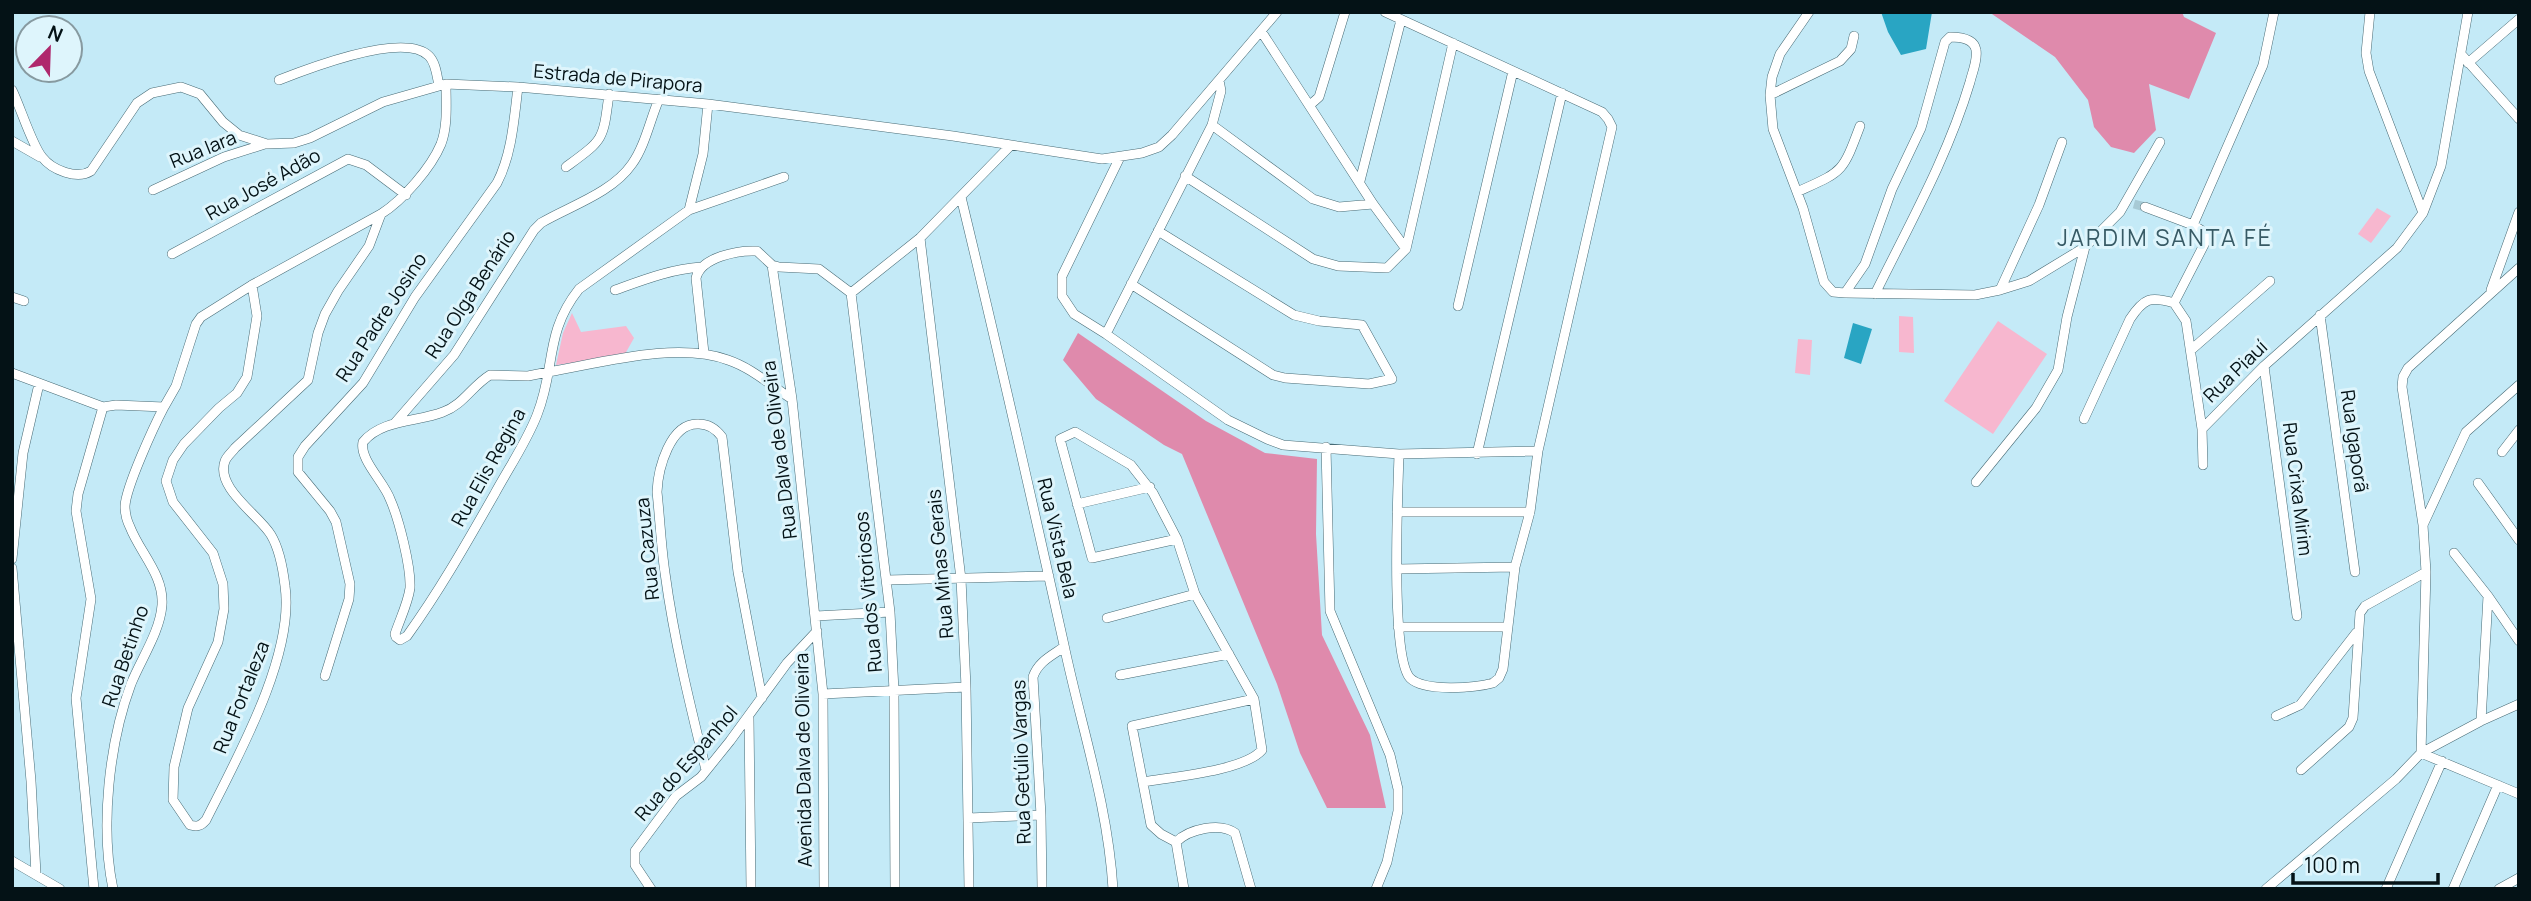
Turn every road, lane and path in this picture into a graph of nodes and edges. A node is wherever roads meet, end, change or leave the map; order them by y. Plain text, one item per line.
1 (1277, 12) edge
2 (1345, 12) edge
3 (1385, 12) edge
4 (1809, 12) edge
5 (2274, 12) edge
6 (2360, 12) edge
7 (2468, 12) edge
8 (2369, 17) edge
9 (2519, 19) edge
10 (1401, 20) junction
11 (1261, 31) junction
12 (1854, 36) dead end
13 (1453, 43) junction
14 (2461, 54) junction
15 (2468, 63) junction
16 (1513, 71) junction
17 (279, 80) dead end
18 (1219, 80) junction
19 (443, 85) junction
20 (518, 87) junction
21 (12, 90) edge
22 (1562, 93) junction
23 (610, 94) junction
24 (1770, 95) junction
25 (659, 99) junction
26 (708, 104) junction
27 (1310, 106) junction
28 (2519, 119) edge
29 (1212, 125) junction
30 (1860, 126) dead end
31 (12, 141) edge
32 (2062, 142) dead end
33 (2160, 142) dead end
34 (267, 144) junction
35 (1011, 145) junction
36 (1120, 157) junction
37 (42, 158) junction
38 (566, 167) dead end
39 (1185, 176) junction
40 (784, 177) dead end
41 (1360, 181) junction
42 (153, 190) dead end
43 (1797, 192) junction
44 (406, 195) junction
45 (961, 197) junction
46 (1373, 204) junction
47 (2146, 207) tunnel mouth
48 (689, 210) junction
49 (2519, 212) edge
50 (2423, 213) junction
51 (381, 214) junction
52 (2193, 225) junction
53 (1158, 231) junction
54 (920, 238) junction
55 (2085, 247) junction
56 (1406, 249) junction
57 (172, 254) dead end
58 (772, 265) junction
59 (701, 267) junction
60 (2519, 268) edge
61 (2270, 281) dead end
62 (1131, 284) junction
63 (252, 285) junction
64 (615, 290) dead end
65 (2000, 290) junction
66 (851, 293) junction
67 (1845, 293) junction
68 (2490, 293) junction
69 (1875, 294) junction
70 (12, 297) edge
71 (24, 301) dead end
72 (2174, 303) junction
73 (1458, 306) dead end
74 (2320, 315) junction
75 (1106, 334) junction
76 (2191, 350) junction
77 (704, 353) junction
78 (2264, 366) junction
79 (548, 372) junction
80 (12, 373) edge
81 (39, 384) junction
82 (2519, 385) edge
83 (792, 399) junction
84 (103, 407) junction
85 (164, 407) junction
86 (2084, 419) dead end
87 (393, 425) junction
88 (2202, 429) junction
89 (2519, 429) edge
90 (1326, 447) junction
91 (12, 449) edge
92 (1538, 451) junction
93 (2502, 452) dead end
94 (23, 453) junction
95 (1399, 454) junction
96 (1476, 454) junction
97 (2203, 465) dead end
98 (1976, 482) dead end
99 (2478, 483) dead end
100 (1150, 487) junction
101 (15, 502) edge
102 (1077, 504) junction
103 (1398, 512) junction
104 (1530, 512) junction
105 (2423, 525) junction
106 (1177, 539) junction
107 (2519, 540) edge
108 (2454, 553) dead end
109 (12, 559) edge
110 (1515, 567) junction
111 (12, 568) edge
112 (1397, 569) junction
113 (2355, 572) dead end
114 (2426, 572) junction
115 (1049, 576) junction
116 (961, 579) junction
117 (887, 580) junction
118 (1195, 594) junction
119 (2488, 596) junction
120 (890, 612) junction
121 (816, 616) junction
122 (2297, 616) dead end
123 (1107, 618) dead end
124 (1398, 627) junction
125 (1508, 627) junction
126 (817, 631) junction
127 (2357, 633) junction
128 (2519, 641) edge
129 (1064, 648) junction
130 (1229, 654) junction
131 (1120, 674) dead end
132 (325, 676) dead end
133 (966, 687) junction
134 (894, 691) junction
135 (823, 694) junction
136 (762, 698) junction
137 (1254, 699) junction
138 (12, 708) edge
139 (2517, 708) edge
140 (24, 710) junction
141 (2276, 716) dead end
142 (749, 718) junction
143 (2481, 721) junction
144 (2421, 753) junction
145 (2442, 761) junction
146 (706, 770) junction
147 (2301, 770) dead end
148 (1143, 782) junction
149 (2498, 785) junction
150 (2519, 794) edge
151 (1041, 815) junction
152 (968, 818) junction
153 (1176, 842) junction
154 (12, 860) edge
155 (36, 874) junction
156 (2519, 878) edge
157 (60, 889) edge
158 (94, 889) edge
159 (113, 889) edge
160 (651, 889) edge
161 (751, 889) edge
162 (824, 889) edge
163 (895, 889) edge
164 (969, 889) edge
165 (1042, 889) edge
166 (1113, 889) edge
167 (1184, 889) edge
168 (1251, 889) edge
169 (1376, 889) edge
170 (2266, 889) edge
171 (2386, 889) edge
172 (2453, 889) edge
173 (2499, 889) edge

1 - 11 street, Estrada de Pirapora
2 - 27 street
3 - 10 street
4 - 24 street
5 - 52 street
6 - 8 street
7 - 14 street, Rua Piauí
8 - 50 street
9 - 15 street
10 - 13 street
10 - 41 street
11 - 18 street, Estrada de Pirapora
11 - 27 street
12 - 24 street
13 - 16 street
13 - 56 street
14 - 15 street
14 - 50 street, Rua Piauí
15 - 28 street
16 - 22 street
16 - 73 street
17 - 19 street
18 - 29 street
18 - 36 street, Estrada de Pirapora
19 - 20 street, Estrada de Pirapora
19 - 34 street, Estrada de Pirapora
19 - 44 street, Rua Betinho
20 - 23 street, Estrada de Pirapora
20 - 132 street, Rua Padre Josino
21 - 37 street
22 - 92 street
22 - 96 street
23 - 25 street, Estrada de Pirapora
23 - 38 street
24 - 43 street
25 - 26 street, Estrada de Pirapora
25 - 87 street, Rua Olga Benário
26 - 35 street, Estrada de Pirapora
26 - 48 street
27 - 41 street
29 - 39 street
29 - 46 street
30 - 43 street
31 - 37 street
32 - 65 street
33 - 55 street
34 - 37 street, Estrada de Pirapora
34 - 42 street, Rua Iara
35 - 36 street, Estrada de Pirapora
35 - 45 street
36 - 75 street
39 - 53 street
39 - 56 street
40 - 48 street, Rua Elis Regina
41 - 46 street
43 - 67 street
44 - 51 street, Rua Betinho
44 - 57 street, Rua José Adão
45 - 54 street
45 - 115 street, Rua Vista Bela
46 - 56 street
47 - 52 street
48 - 79 street, Rua Elis Regina
49 - 68 street
50 - 74 street, Rua Piauí
51 - 63 street, Rua Betinho
51 - 63 street, Rua Fortaleza
52 - 72 street
53 - 62 street
53 - 62 street
54 - 66 street
54 - 116 street, Rua Minas Gerais
55 - 65 street
55 - 98 street
58 - 59 street
58 - 66 street
58 - 83 street, Rua Dalva de Oliveira
59 - 64 street
59 - 77 street
60 - 68 street
61 - 76 street
62 - 75 street
63 - 85 street, Rua Betinho
65 - 69 street
66 - 117 street, Rua dos Vitoriosos
67 - 69 street
67 - 69 street
68 - 105 street
70 - 71 street
72 - 76 street
72 - 86 street
74 - 78 street, Rua Piauí
74 - 113 street, Rua Igaporã
75 - 90 street
76 - 88 street
77 - 79 street
77 - 83 street
78 - 88 street, Rua Piauí
78 - 122 street, Rua Crixa Mirim
79 - 87 street
79 - 87 street, Rua Elis Regina
80 - 81 street
81 - 84 street
81 - 94 street
82 - 105 street
83 - 121 street, Rua Dalva de Oliveira
84 - 85 street
84 - 158 street
85 - 159 street, Rua Betinho
88 - 97 street, Rua Piauí
89 - 93 street
90 - 95 street
90 - 169 street
91 - 94 street
92 - 96 street
92 - 104 street
94 - 101 street
95 - 96 street
95 - 103 street
99 - 107 street
100 - 102 street
100 - 102 street
100 - 106 street
101 - 109 street
102 - 106 street
103 - 104 street
103 - 112 street
104 - 110 street
105 - 114 street
106 - 118 street
108 - 119 street
110 - 112 street
110 - 125 street
111 - 140 street
112 - 124 street
114 - 127 street
114 - 144 street
115 - 116 street
115 - 129 street, Rua Vista Bela
116 - 117 street
116 - 133 street, Rua Minas Gerais
117 - 120 street, Rua dos Vitoriosos
118 - 123 street
118 - 130 street
119 - 128 street
119 - 143 street
120 - 121 street
120 - 134 street, Rua dos Vitoriosos
121 - 126 street, Rua Dalva de Oliveira
124 - 125 street
124 - 125 street
126 - 135 street, Avenida Dalva de Oliveira
126 - 136 street, Rua do Espanhol
127 - 141 street
127 - 147 street
129 - 151 street, Rua Getúlio Vargas
129 - 166 street, Rua Vista Bela
130 - 131 street
130 - 137 street
133 - 134 street
133 - 152 street, Rua Minas Gerais
134 - 135 street
134 - 163 street, Rua dos Vitoriosos
135 - 162 street, Avenida Dalva de Oliveira
136 - 142 street, Rua do Espanhol
136 - 146 street, Rua Cazuza
137 - 148 street
137 - 148 street
138 - 140 street
139 - 143 street
140 - 155 street
142 - 146 street, Rua do Espanhol
142 - 161 street
143 - 144 street
144 - 145 street
144 - 170 street
145 - 149 street
145 - 171 street
146 - 160 street, Rua do Espanhol
148 - 153 street
149 - 150 street
149 - 172 street
151 - 152 street
151 - 165 street, Rua Getúlio Vargas
152 - 164 street, Rua Minas Gerais
153 - 167 street
153 - 168 street
154 - 155 street
155 - 157 street
156 - 173 street

